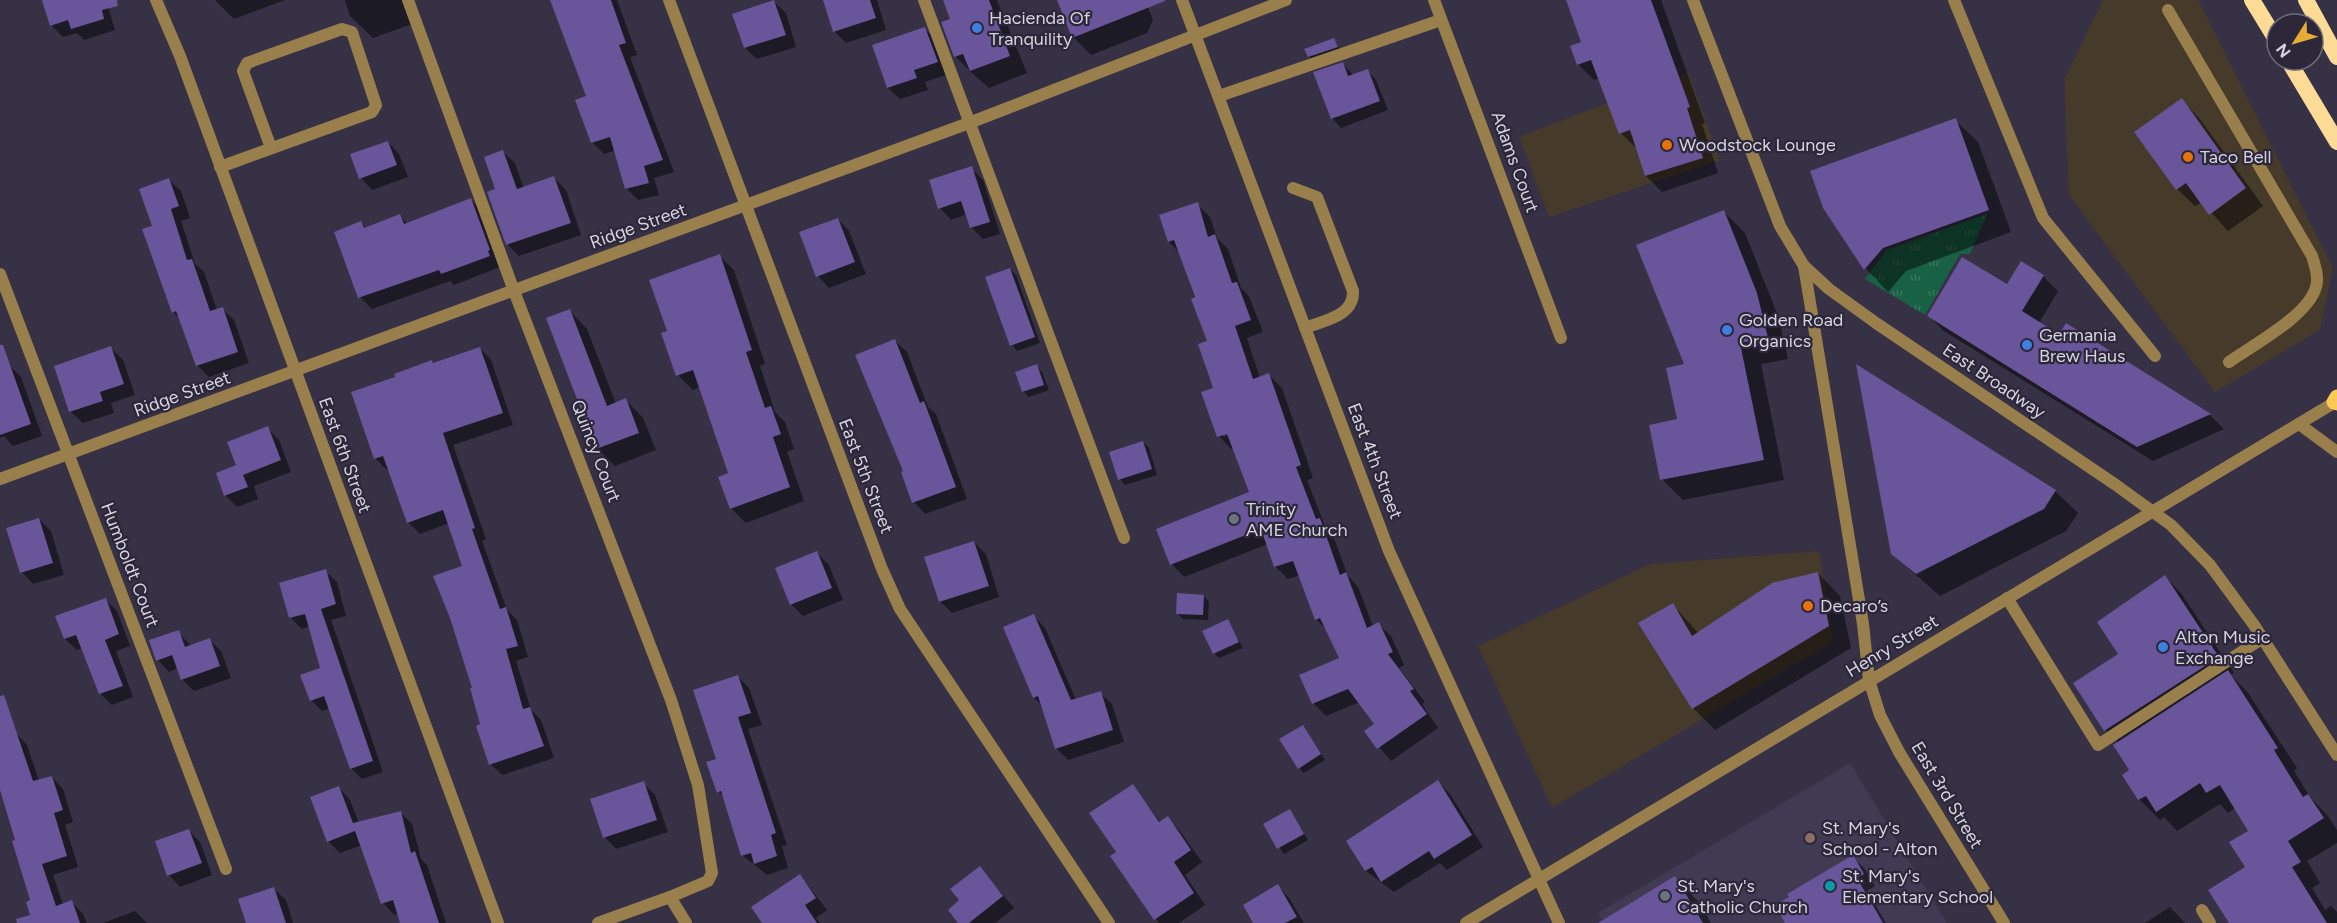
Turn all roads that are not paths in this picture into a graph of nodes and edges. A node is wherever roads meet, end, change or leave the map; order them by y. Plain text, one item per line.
1 (156, 0) edge
2 (408, 0) edge
3 (669, 0) edge
4 (924, 0) edge
5 (1182, 0) edge
6 (1286, 0) edge
7 (1434, 0) edge
8 (1693, 0) edge
9 (1954, 0) edge
10 (2252, 0) edge
11 (2306, 0) edge
12 (2168, 10) dead end
13 (1441, 20) junction
14 (2265, 21) edge
15 (1195, 34) junction
16 (2337, 57) edge
17 (2295, 72) edge
18 (1219, 96) junction
19 (969, 123) junction
20 (2337, 142) edge
21 (271, 148) junction
22 (220, 167) junction
23 (1293, 188) dead end
24 (746, 205) junction
25 (1804, 266) junction
26 (0, 274) edge
27 (514, 291) junction
28 (1305, 328) junction
29 (1561, 338) dead end
30 (2155, 356) dead end
31 (2229, 362) dead end
32 (296, 372) junction
33 (2336, 401) edge
34 (2299, 424) junction
35 (2337, 452) edge
36 (68, 454) junction
37 (0, 479) edge
38 (2153, 512) junction
39 (1124, 538) dead end
40 (2007, 598) junction
41 (2263, 638) junction
42 (1869, 680) junction
43 (2337, 755) edge
44 (226, 869) dead end
45 (1540, 879) junction
46 (670, 897) junction
47 (2202, 910) dead end
48 (498, 923) edge
49 (598, 923) edge
50 (686, 923) edge
51 (1109, 923) edge
52 (1466, 923) edge
53 (1559, 923) edge
54 (2004, 923) edge
55 (2210, 923) edge

1 - 22 street, East 6th Street
2 - 27 street, Quincy Court
3 - 24 street, East 5th Street
4 - 19 street
5 - 15 street, East 4th Street
6 - 15 street, Ridge Street
7 - 13 street, Adams Court
8 - 25 street, East Broadway
9 - 30 street
10 - 14 highway
11 - 16 highway
12 - 31 street
13 - 18 street
13 - 29 street, Adams Court
15 - 18 street, East 4th Street
15 - 19 street, Ridge Street
17 - 20 highway
18 - 28 street, East 4th Street
19 - 24 street, Ridge Street
19 - 39 street
21 - 21 street
21 - 22 street
22 - 32 street, East 6th Street
23 - 28 street
24 - 27 street, Ridge Street
24 - 51 street, East 5th Street
25 - 38 street, East Broadway
25 - 42 street, East 3rd Street
26 - 36 street, Humboldt Court
27 - 32 street, Ridge Street
27 - 46 street, Quincy Court
28 - 45 street, East 4th Street
32 - 36 street, Ridge Street
32 - 48 street, East 6th Street
33 - 34 street, Henry Street
34 - 35 street
34 - 38 street, Henry Street
36 - 37 street, Ridge Street
36 - 44 street, Humboldt Court
38 - 40 street, Henry Street
38 - 41 street, East Broadway
40 - 41 street
40 - 42 street, Henry Street
41 - 43 street, East Broadway
42 - 45 street, Henry Street
42 - 54 street, East 3rd Street
45 - 52 street, Henry Street
45 - 53 street, East 4th Street
46 - 49 street, Quincy Court
46 - 50 street
47 - 55 street

